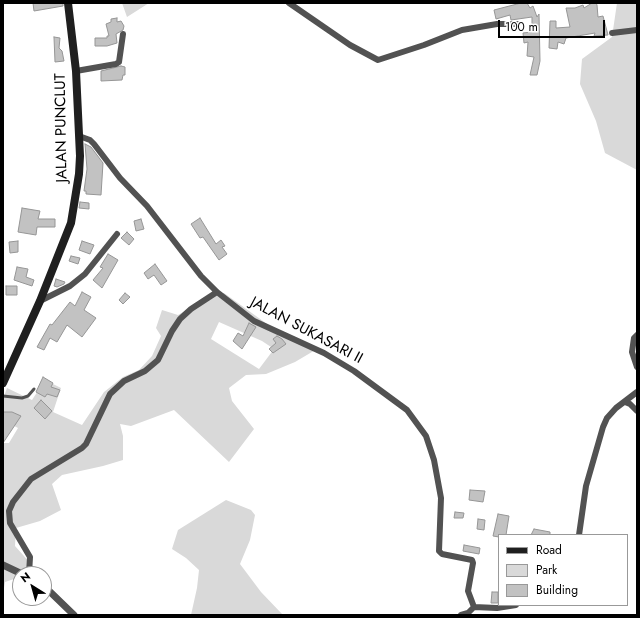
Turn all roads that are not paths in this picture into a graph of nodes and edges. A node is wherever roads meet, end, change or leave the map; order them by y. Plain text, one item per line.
1 (68, 3) edge
2 (289, 3) edge
3 (517, 24) dead end
4 (637, 30) edge
5 (612, 33) dead end
6 (123, 34) dead end
7 (76, 71) junction
8 (79, 136) junction
9 (117, 234) dead end
10 (217, 292) junction
11 (40, 301) junction
12 (637, 335) edge
13 (637, 367) edge
14 (3, 383) edge
15 (34, 389) dead end
16 (637, 392) edge
17 (3, 396) edge
18 (625, 402) junction
19 (637, 411) edge
20 (579, 534) edge
21 (29, 566) edge
22 (52, 594) edge
23 (509, 606) edge
24 (474, 607) junction
25 (74, 615) edge
26 (461, 615) edge

1 - 7 main road, JALAN PUNCLUT
2 - 3 street
4 - 5 street
6 - 7 street
7 - 8 main road, JALAN PUNCLUT
8 - 10 street, JALAN SUKASARI II
8 - 11 main road, JALAN PUNCLUT
9 - 11 street
10 - 21 street
10 - 24 street, JALAN SUKASARI II
11 - 14 main road, JALAN PUNCLUT
12 - 13 street
15 - 17 lane
16 - 18 street
18 - 19 street
18 - 20 street
22 - 25 street
23 - 24 street
24 - 26 street

